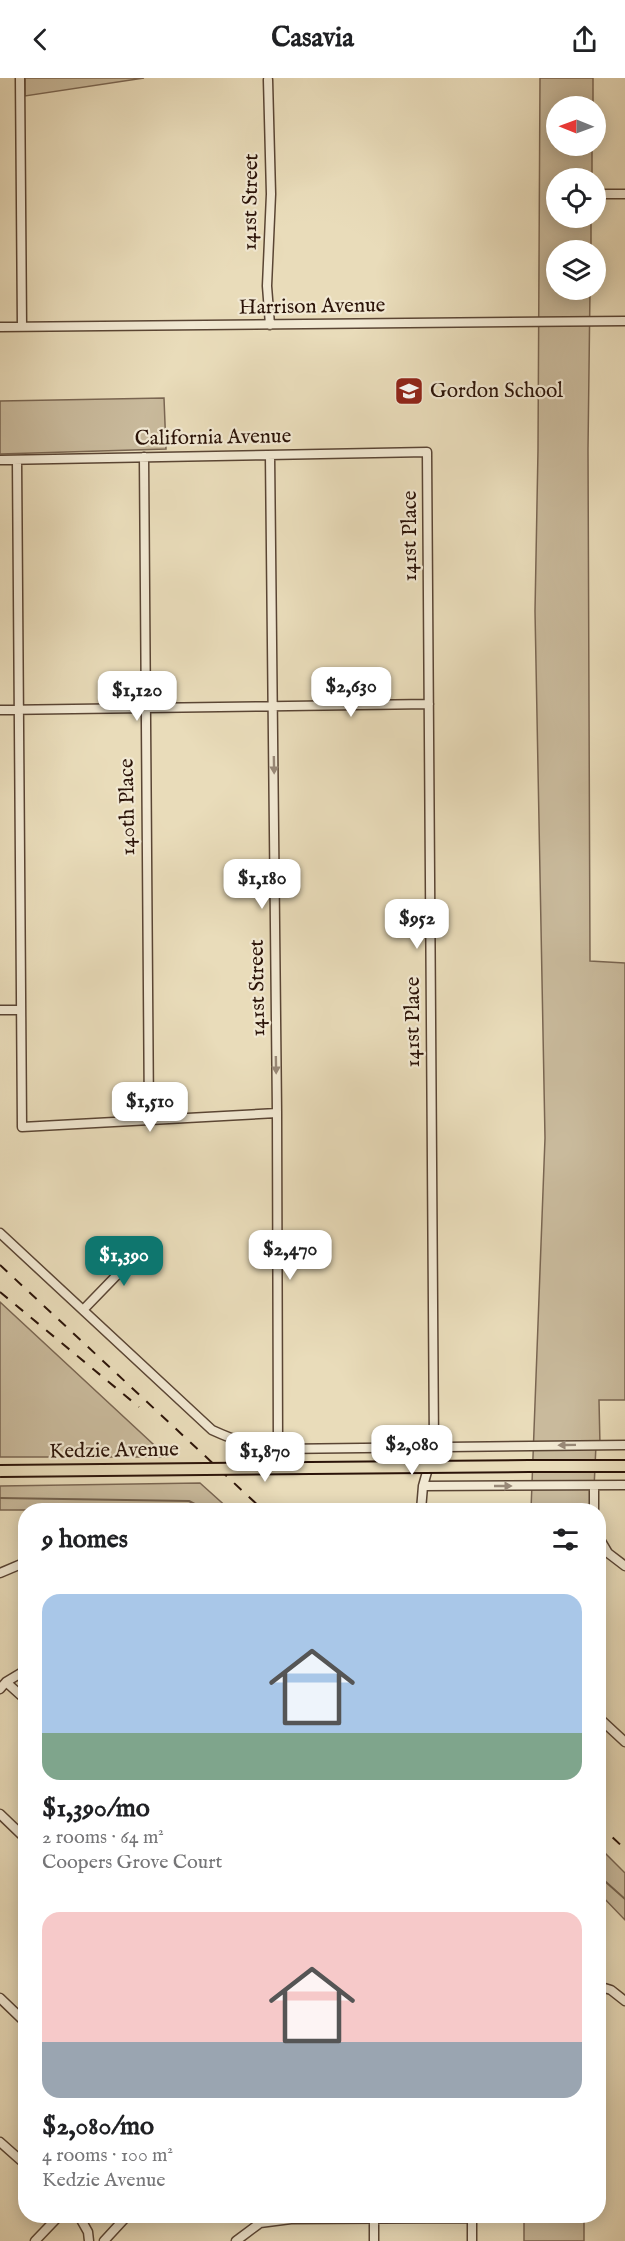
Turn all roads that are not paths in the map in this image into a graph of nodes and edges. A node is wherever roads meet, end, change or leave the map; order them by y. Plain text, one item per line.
1 (20, 78) edge
2 (268, 80) dead end
3 (606, 194) edge
4 (625, 194) edge
5 (625, 321) edge
6 (270, 325) junction
7 (0, 327) edge
8 (22, 327) junction
9 (427, 452) joint
10 (270, 455) junction
11 (144, 457) junction
12 (0, 460) edge
13 (17, 460) junction
14 (429, 704) junction
15 (273, 706) junction
16 (145, 708) junction
17 (0, 710) edge
18 (18, 710) junction
19 (0, 1010) edge
20 (21, 1010) junction
21 (277, 1113) junction
22 (149, 1120) junction
23 (0, 1233) edge
24 (146, 1245) dead end
25 (83, 1310) junction
26 (625, 1445) edge
27 (434, 1447) junction
28 (278, 1449) junction
29 (625, 1466) edge
30 (0, 1471) edge
31 (625, 1485) edge
32 (423, 1486) junction
33 (594, 1486) junction
34 (422, 1503) edge
35 (594, 1503) edge
36 (606, 1548) edge
37 (18, 1565) edge
38 (625, 1566) edge
39 (0, 1573) edge
40 (18, 1676) edge
41 (3, 1686) edge
42 (18, 1695) edge
43 (606, 1724) edge
44 (625, 1742) edge
45 (0, 1814) edge
46 (18, 1831) edge
47 (606, 1988) edge
48 (0, 1998) edge
49 (625, 2001) edge
50 (18, 2015) edge
51 (0, 2142) edge
52 (18, 2158) edge
53 (52, 2223) edge
54 (83, 2223) edge
55 (121, 2223) edge
56 (261, 2223) edge
57 (374, 2223) edge
58 (472, 2223) edge
59 (35, 2241) edge
60 (89, 2241) edge
61 (104, 2241) edge
62 (236, 2241) edge
63 (374, 2241) edge
64 (472, 2241) edge

1 - 8 street
2 - 6 street, 141st Street
3 - 4 street
5 - 6 street, Harrison Avenue
6 - 8 street, Harrison Avenue
7 - 8 street, Harrison Avenue
9 - 10 street, California Avenue
9 - 14 street, 141st Place
10 - 11 street, California Avenue
10 - 15 street, 141st Street
11 - 13 street, California Avenue
11 - 16 street, 140th Place
12 - 13 street, California Avenue
13 - 18 street
14 - 15 street
14 - 27 street, 141st Place
15 - 16 street
15 -> 21 street, 141st Street
16 - 18 street
16 - 22 street, 140th Place
17 - 18 street
18 - 20 street
19 - 20 street
20 - 22 street
21 - 22 street
21 - 28 street, 141st Street
23 - 25 street
24 - 25 street
25 - 28 street
26 -> 27 street
27 - 28 street
27 - 32 street, 141st Place
29 - 30 main road, Kedzie Avenue, bridge
31 - 33 street
32 -> 33 street
32 - 34 street, 141st Place
33 - 35 street
36 - 38 street
37 - 39 street
40 - 41 street
41 - 42 street
43 - 44 street
45 - 46 street
47 - 49 street
48 - 50 street
51 - 52 street
53 - 59 street
54 - 60 street
55 - 61 street
56 - 62 street
57 - 63 street
58 - 64 street

